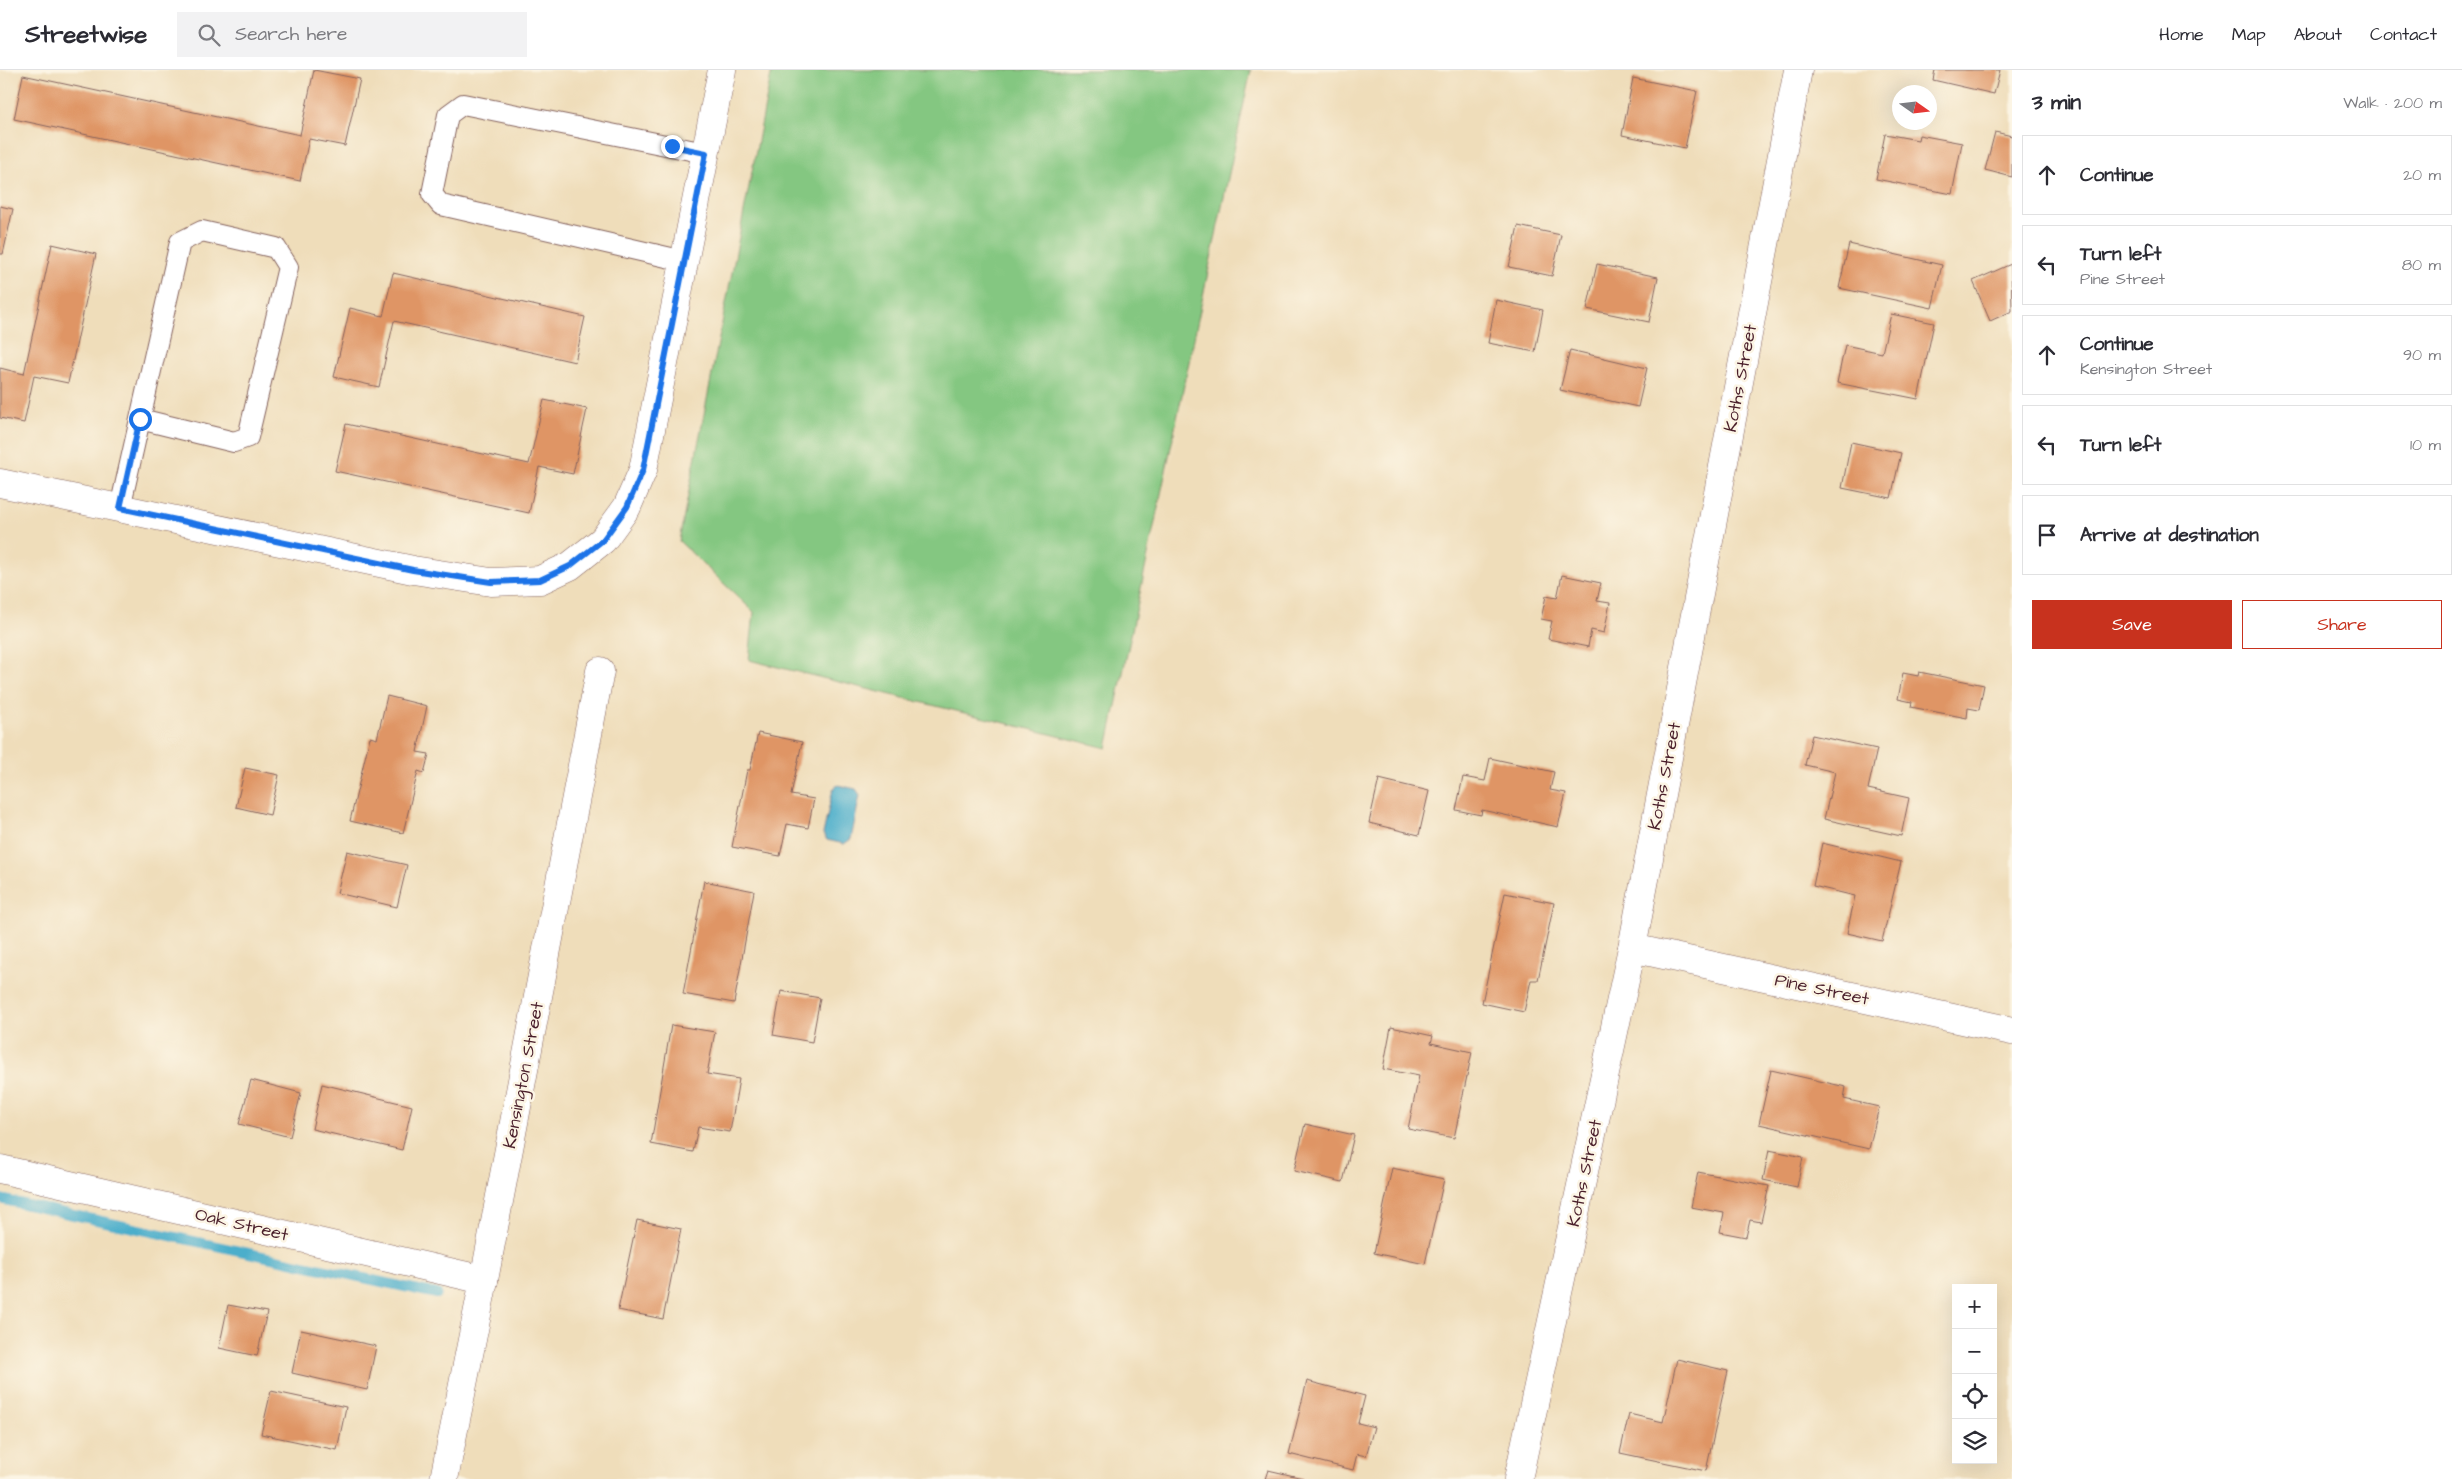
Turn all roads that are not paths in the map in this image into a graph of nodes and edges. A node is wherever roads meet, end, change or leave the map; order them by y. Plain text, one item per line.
1 (722, 70) edge
2 (1798, 70) edge
3 (706, 153) junction
4 (684, 260) junction
5 (140, 419) junction
6 (0, 483) edge
7 (120, 508) junction
8 (600, 671) dead end
9 (1632, 948) junction
10 (2012, 1031) edge
11 (0, 1169) edge
12 (484, 1280) junction
13 (444, 1479) edge
14 (1518, 1479) edge

1 - 3 street
2 - 9 street, Koths Street
3 - 4 street
3 - 4 lane
4 - 7 street
5 - 5 lane
5 - 7 lane
6 - 7 street
8 - 12 street, Kensington Street
9 - 10 street, Pine Street
9 - 14 street, Koths Street
11 - 12 street, Oak Street
12 - 13 street, Kensington Street

